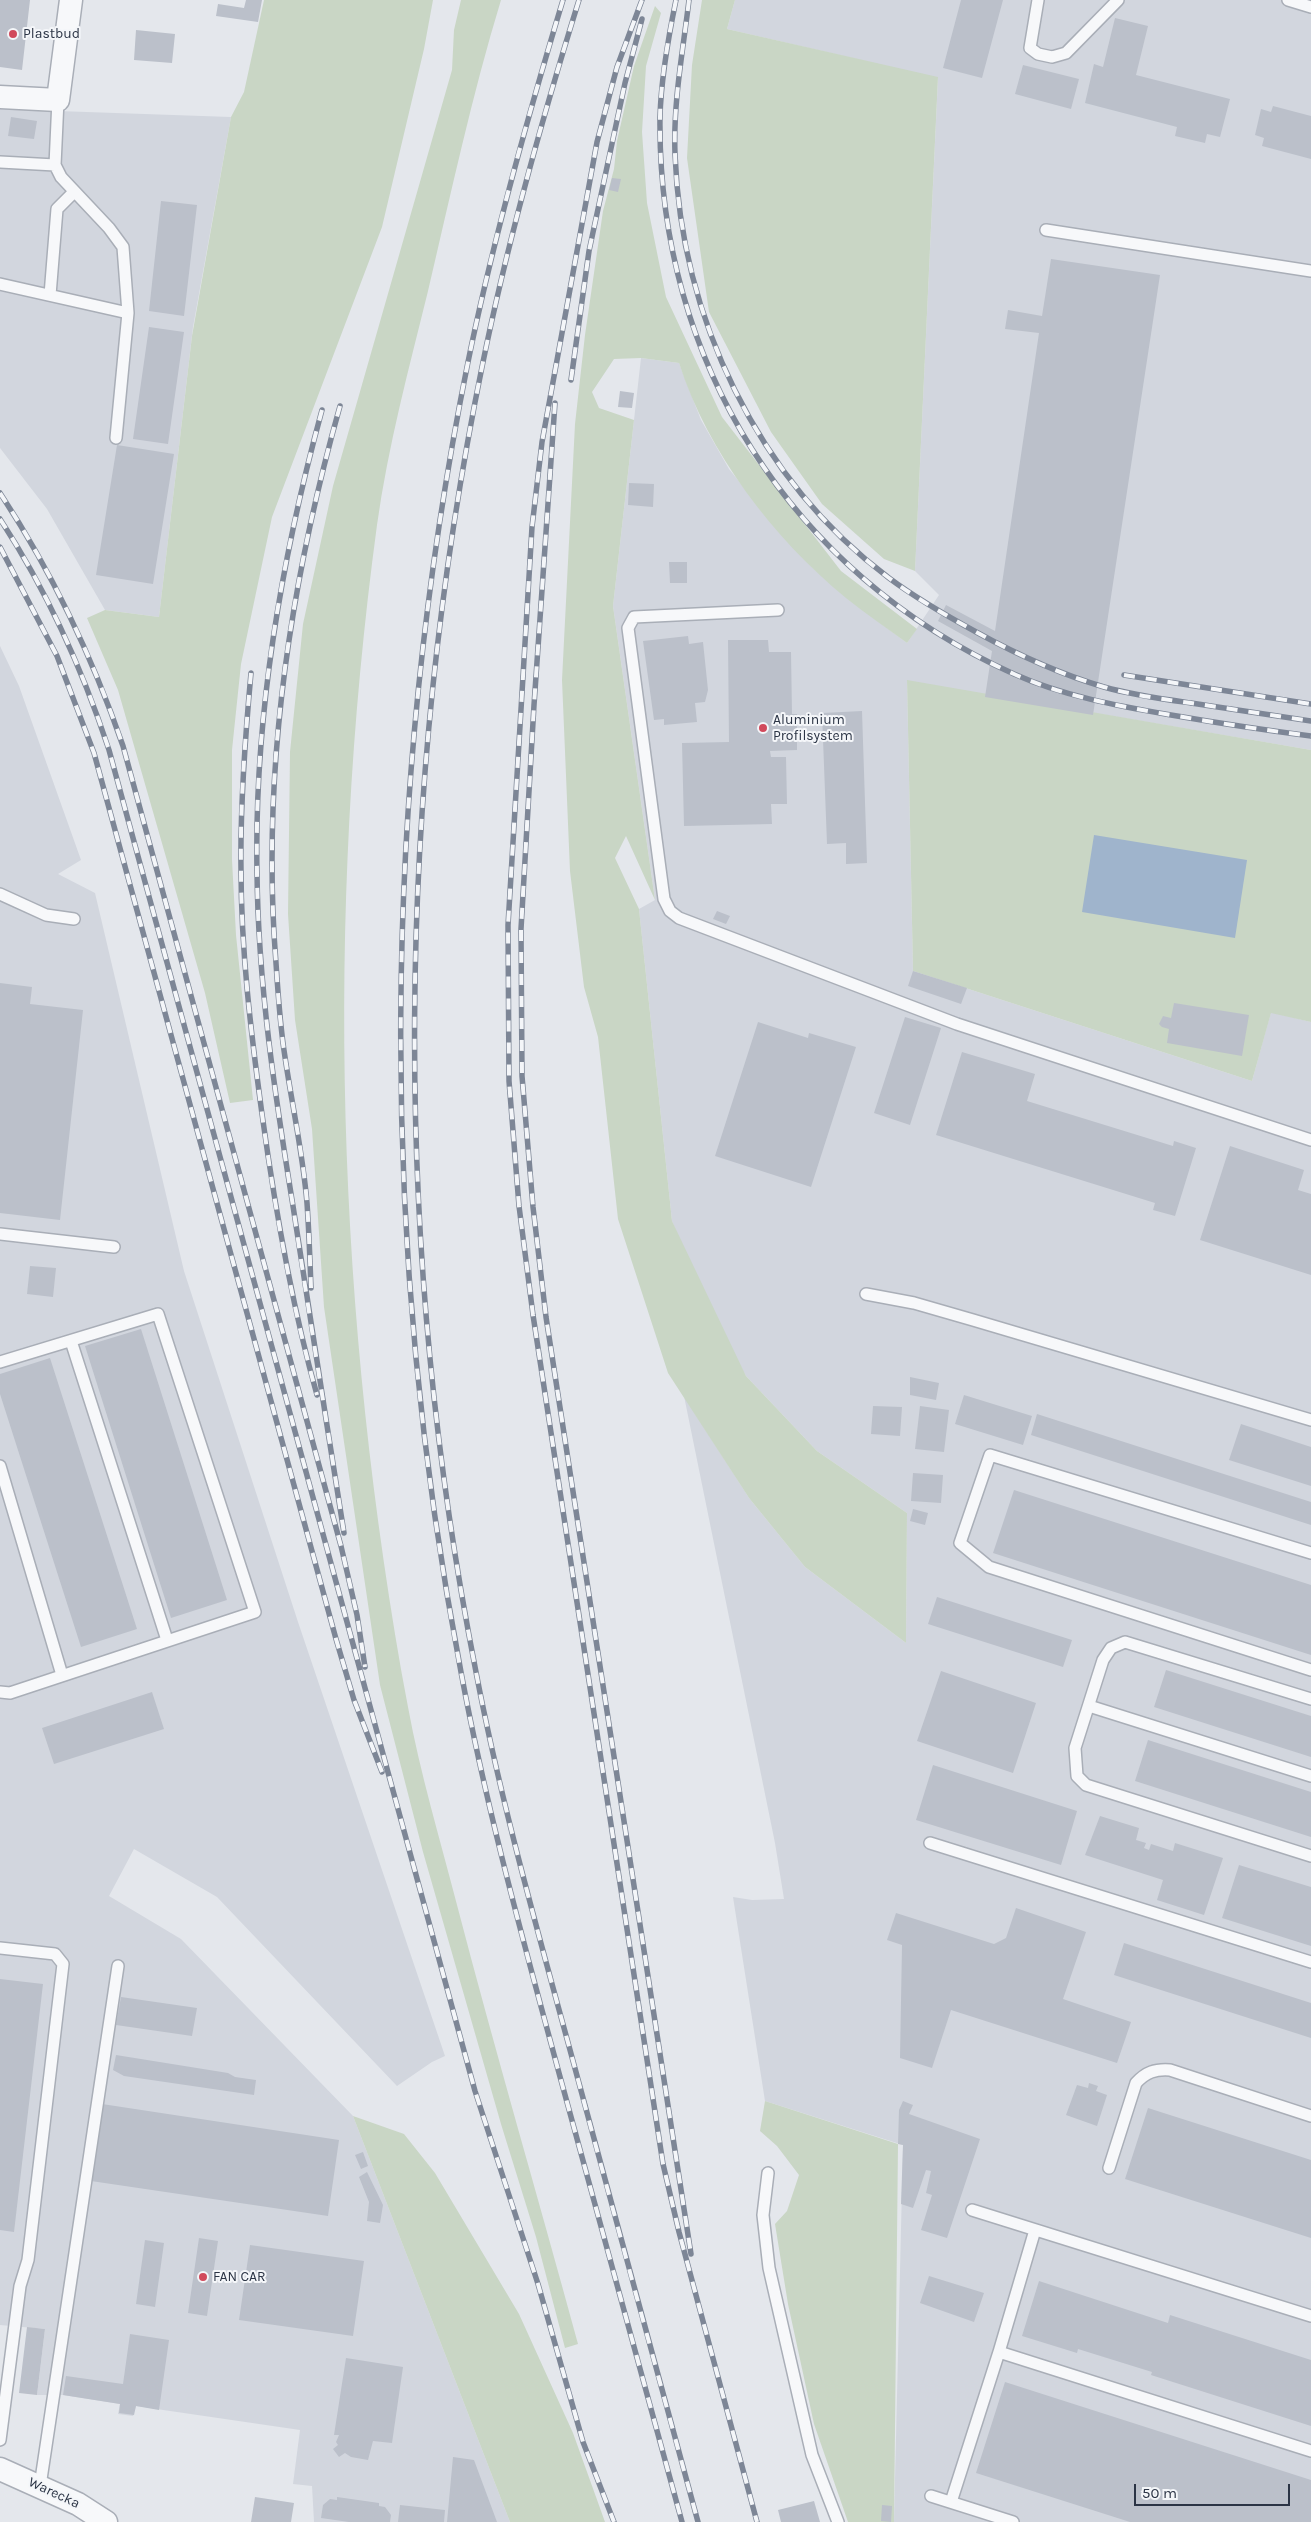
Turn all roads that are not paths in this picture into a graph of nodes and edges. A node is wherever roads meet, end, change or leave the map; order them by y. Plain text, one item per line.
1 (71, 0) edge
2 (1038, 0) edge
3 (1118, 0) edge
4 (1288, 0) edge
5 (1311, 7) edge
6 (0, 97) edge
7 (58, 100) junction
8 (0, 162) edge
9 (55, 165) junction
10 (74, 192) junction
11 (1046, 230) dead end
12 (1311, 271) edge
13 (0, 284) edge
14 (50, 295) junction
15 (128, 312) junction
16 (116, 438) dead end
17 (778, 610) dead end
18 (0, 894) edge
19 (74, 919) dead end
20 (1311, 1140) edge
21 (0, 1234) edge
22 (114, 1247) dead end
23 (866, 1294) dead end
24 (71, 1340) junction
25 (0, 1362) edge
26 (1311, 1420) edge
27 (0, 1466) edge
28 (1311, 1554) edge
29 (167, 1640) junction
30 (1311, 1670) edge
31 (62, 1675) junction
32 (0, 1692) edge
33 (1311, 1699) edge
34 (1088, 1706) junction
35 (1311, 1776) edge
36 (930, 1842) dead end
37 (1311, 1856) edge
38 (0, 1948) edge
39 (1311, 1962) edge
40 (118, 1966) dead end
41 (1311, 2116) edge
42 (1109, 2168) dead end
43 (768, 2173) dead end
44 (972, 2210) dead end
45 (1035, 2230) junction
46 (1311, 2316) edge
47 (999, 2352) junction
48 (0, 2440) edge
49 (1311, 2451) edge
50 (0, 2469) edge
51 (40, 2486) junction
52 (931, 2496) dead end
53 (950, 2502) junction
54 (106, 2522) edge
55 (838, 2522) edge
56 (1013, 2522) edge

1 - 7 street
2 - 3 lane
4 - 5 lane
6 - 7 street
7 - 9 lane
8 - 9 lane
9 - 10 lane
10 - 14 lane
10 - 15 lane
11 - 12 lane
13 - 14 lane
14 - 15 lane
15 - 16 lane
17 - 20 lane
18 - 19 lane
21 - 22 lane
23 - 26 lane
24 - 25 lane
24 - 29 lane
24 - 29 lane
27 - 31 lane
28 - 30 lane
29 - 31 lane
31 - 32 lane
33 - 34 lane
34 - 35 lane
34 - 37 lane
36 - 39 lane
38 - 48 lane
40 - 51 lane
41 - 42 lane
43 - 55 lane
44 - 45 lane
45 - 46 lane
45 - 47 lane
47 - 49 lane
47 - 53 lane
50 - 51 street, Warecka
51 - 54 street, Warecka
52 - 53 lane
53 - 56 lane

